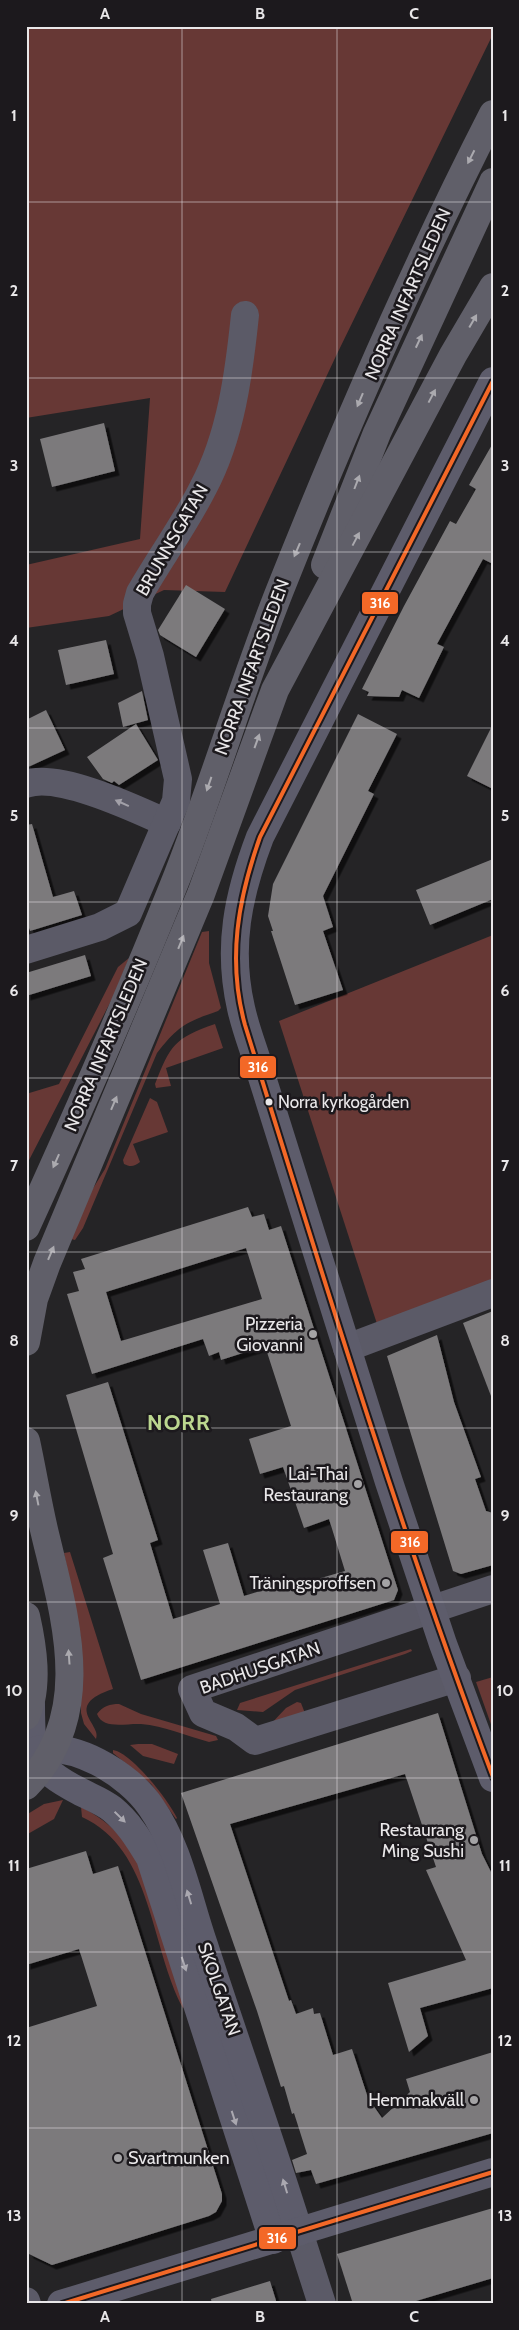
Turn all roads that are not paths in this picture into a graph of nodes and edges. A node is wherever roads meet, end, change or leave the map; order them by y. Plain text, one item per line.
1 (493, 114) edge
2 (493, 182) edge
3 (493, 287) edge
4 (245, 315) dead end
5 (489, 396) edge
6 (275, 690) junction
7 (26, 784) edge
8 (167, 823) junction
9 (26, 950) edge
10 (26, 1227) edge
11 (493, 1293) edge
12 (30, 1301) edge
13 (26, 1342) edge
14 (347, 1348) junction
15 (26, 1441) edge
16 (493, 1589) edge
17 (430, 1608) junction
18 (26, 1616) edge
19 (457, 1678) junction
20 (29, 1710) edge
21 (36, 1761) edge
22 (493, 1778) edge
23 (493, 2172) edge
24 (299, 2232) junction
25 (273, 2240) junction
26 (61, 2304) edge
27 (322, 2304) edge

1 -> 10 highway, NORRA INFARTSLEDEN
6 -> 2 highway
6 -> 3 highway, NORRA INFARTSLEDEN
4 - 8 street, BRUNNSGATAN
5 - 14 street
12 -> 6 highway, NORRA INFARTSLEDEN
8 -> 7 street
8 - 9 street, BRUNNSGATAN
11 - 14 street
12 - 13 highway, NORRA INFARTSLEDEN
14 - 17 street
21 -> 15 highway
16 - 17 street, BADHUSGATAN
17 - 19 street
17 - 19 street, BADHUSGATAN
18 - 20 highway
19 - 22 street
20 - 21 street
24 -> 21 street, SKOLGATAN
21 -> 25 street, SKOLGATAN
23 - 24 street
24 - 25 street
24 - 27 street, SKOLGATAN
25 - 26 street

